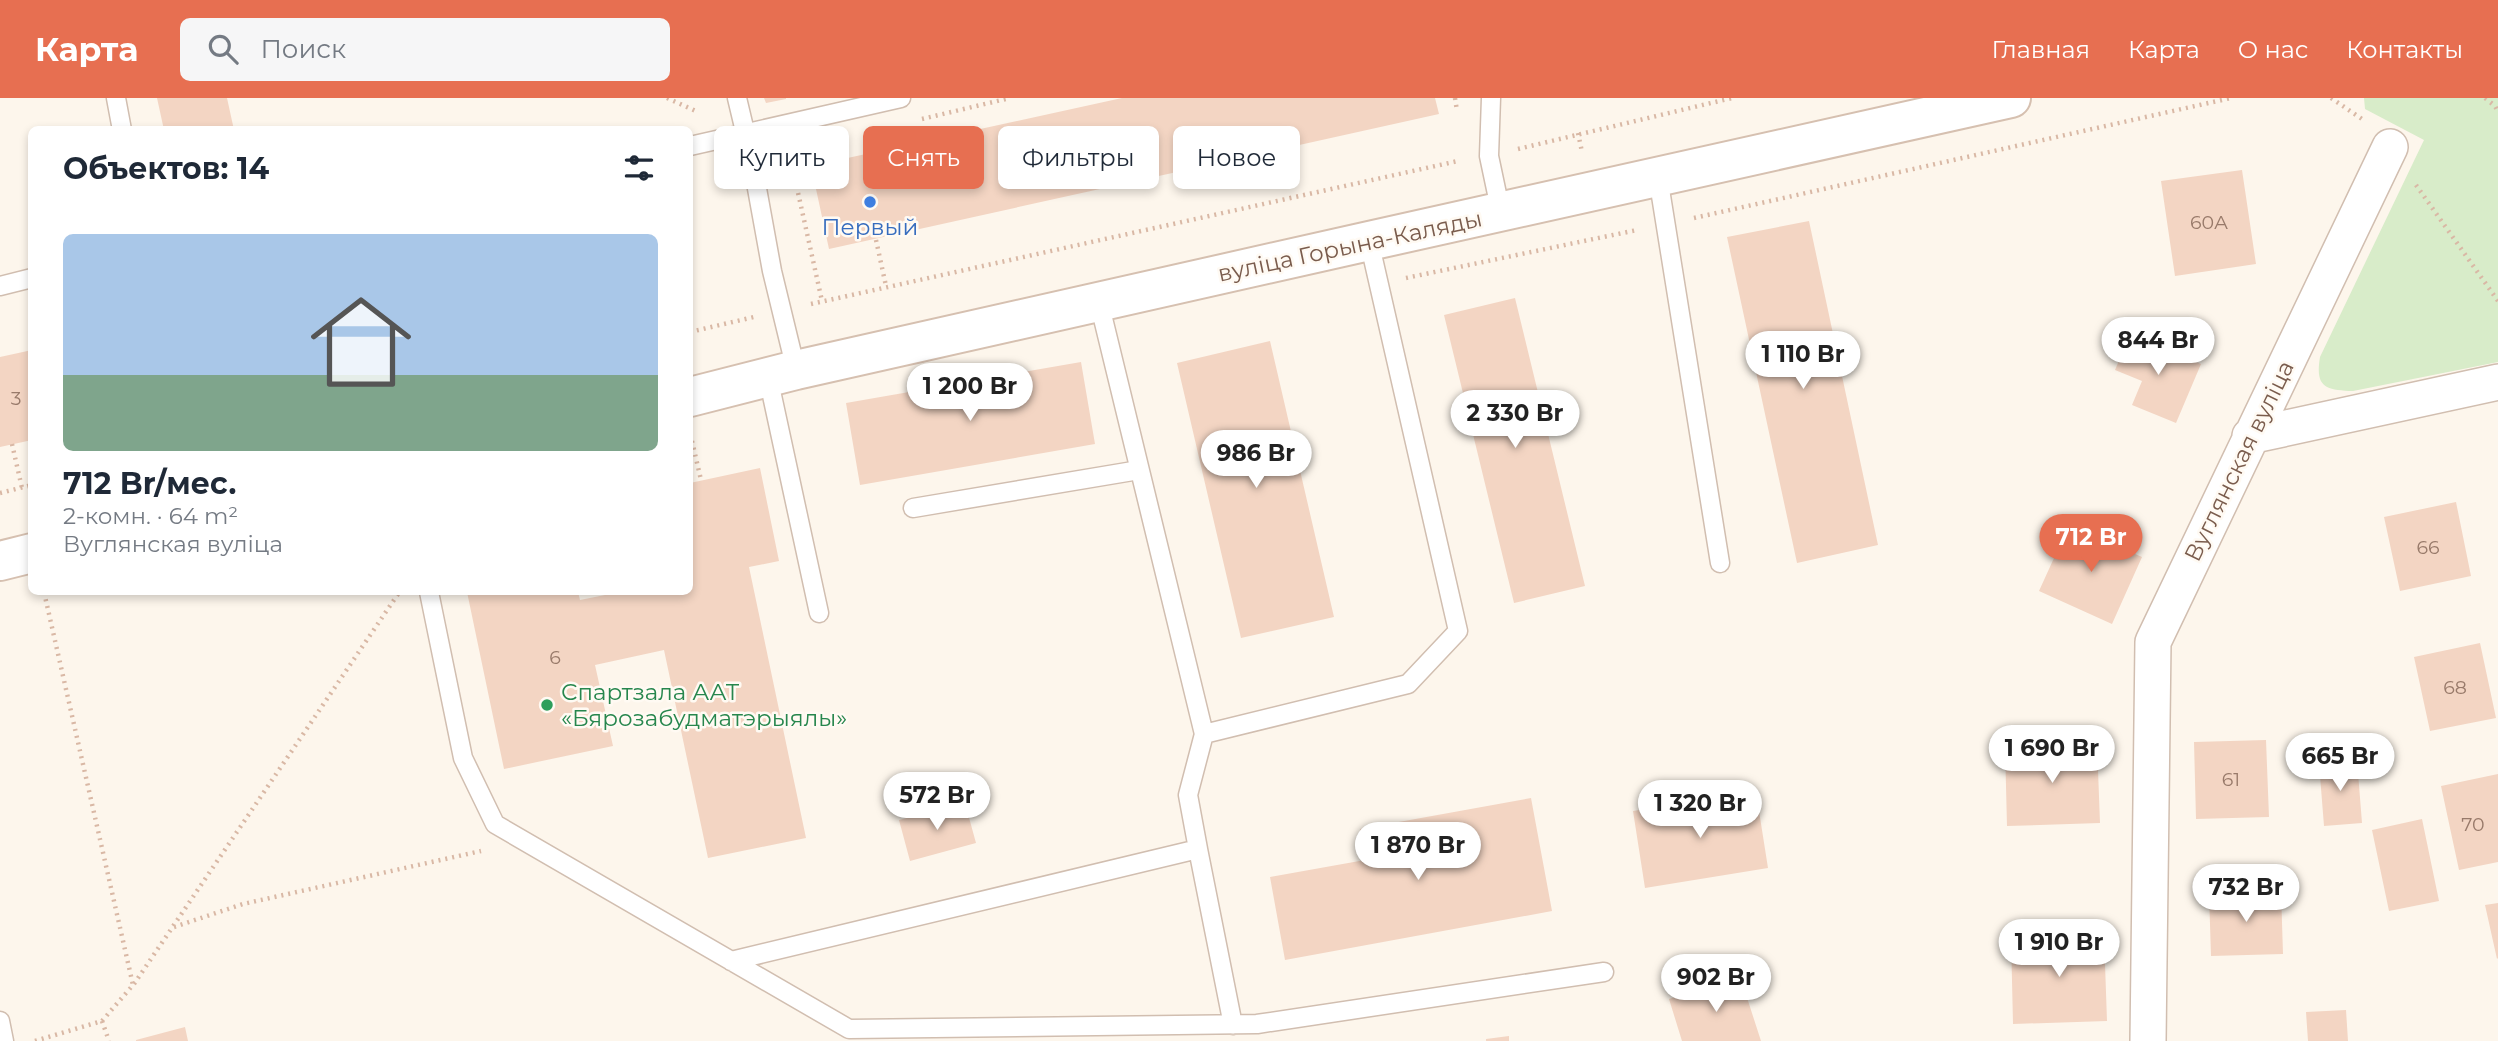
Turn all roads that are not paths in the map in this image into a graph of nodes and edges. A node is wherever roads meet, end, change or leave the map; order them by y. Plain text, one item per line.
1 (116, 98) edge
2 (737, 98) edge
3 (901, 98) edge
4 (1491, 98) edge
5 (2011, 98) edge
6 (121, 126) edge
7 (743, 126) edge
8 (775, 126) edge
9 (714, 140) edge
10 (693, 145) edge
11 (2390, 147) road end
12 (1658, 177) junction
13 (756, 189) edge
14 (1501, 213) junction
15 (1369, 241) junction
16 (28, 279) edge
17 (0, 285) edge
18 (1099, 302) junction
19 (782, 374) junction
20 (2498, 382) edge
21 (693, 396) edge
22 (2250, 436) junction
23 (1139, 470) junction
24 (913, 508) dead end
25 (28, 554) edge
26 (0, 561) edge
27 (1720, 563) dead end
28 (430, 595) edge
29 (819, 613) dead end
30 (1204, 734) junction
31 (1198, 849) junction
32 (731, 961) junction
33 (1604, 972) dead end
34 (0, 1021) edge
35 (1233, 1025) junction
36 (4, 1041) edge
37 (2148, 1041) edge

1 - 6 lane
2 - 7 lane
3 - 8 lane
4 - 14 lane
5 - 12 street, вуліца Горына-Каляды
9 - 10 lane
11 - 22 street, Вуглянская вуліца
12 - 14 street, вуліца Горына-Каляды
12 - 27 lane
13 - 19 lane
14 - 15 street, вуліца Горына-Каляды
15 - 18 street, вуліца Горына-Каляды
15 - 30 lane
16 - 17 lane
18 - 19 street, вуліца Горына-Каляды
18 - 23 lane
19 - 21 street, вуліца Горына-Каляды
19 - 29 lane
20 - 22 street
22 - 37 street, Вуглянская вуліца
23 - 24 lane
23 - 30 lane
25 - 26 street
28 - 32 lane
30 - 31 lane
31 - 32 lane
31 - 35 lane
32 - 35 lane
33 - 35 lane
34 - 36 lane

